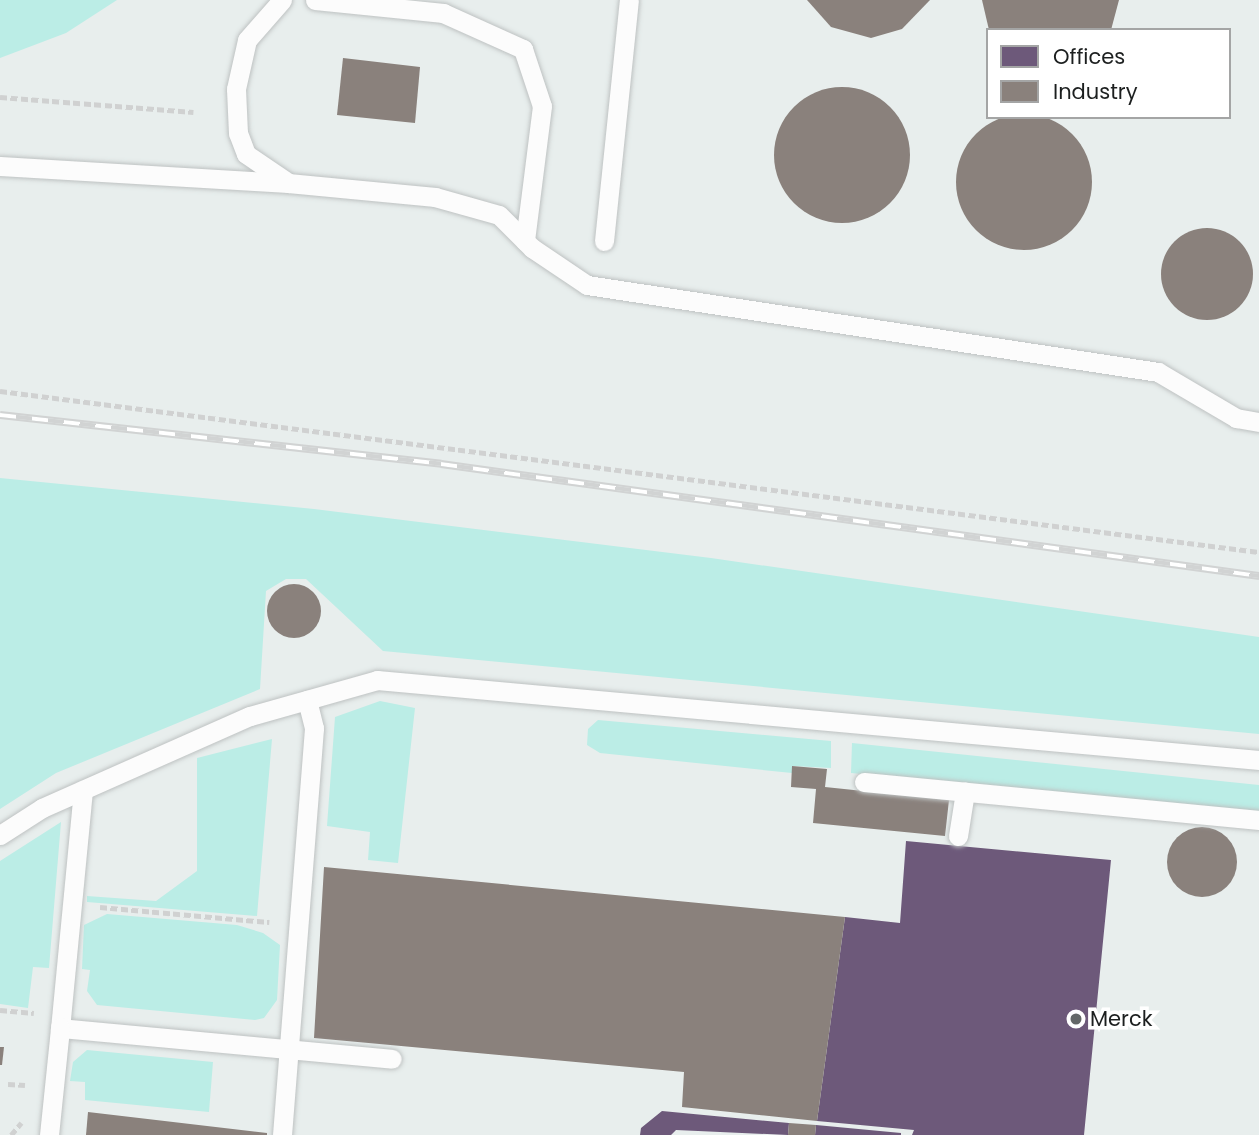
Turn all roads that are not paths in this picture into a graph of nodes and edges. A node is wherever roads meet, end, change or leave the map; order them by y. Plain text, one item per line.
1 (282, 0) edge
2 (315, 0) edge
3 (629, 0) edge
4 (0, 166) edge
5 (288, 183) junction
6 (525, 241) junction
7 (604, 241) dead end
8 (1259, 422) edge
9 (307, 700) junction
10 (1259, 760) edge
11 (864, 782) dead end
12 (83, 790) junction
13 (965, 792) junction
14 (1259, 820) edge
15 (0, 835) edge
16 (958, 836) dead end
17 (60, 1028) junction
18 (288, 1049) junction
19 (392, 1059) dead end
20 (49, 1135) edge
21 (282, 1135) edge

1 - 5 lane
2 - 6 lane
3 - 7 lane
4 - 5 lane
5 - 6 lane
6 - 8 lane
9 - 10 lane
9 - 12 lane
9 - 18 lane
11 - 13 lane
12 - 15 lane
12 - 17 lane
13 - 14 lane
13 - 16 lane
17 - 18 lane
17 - 20 lane
18 - 19 lane
18 - 21 lane

